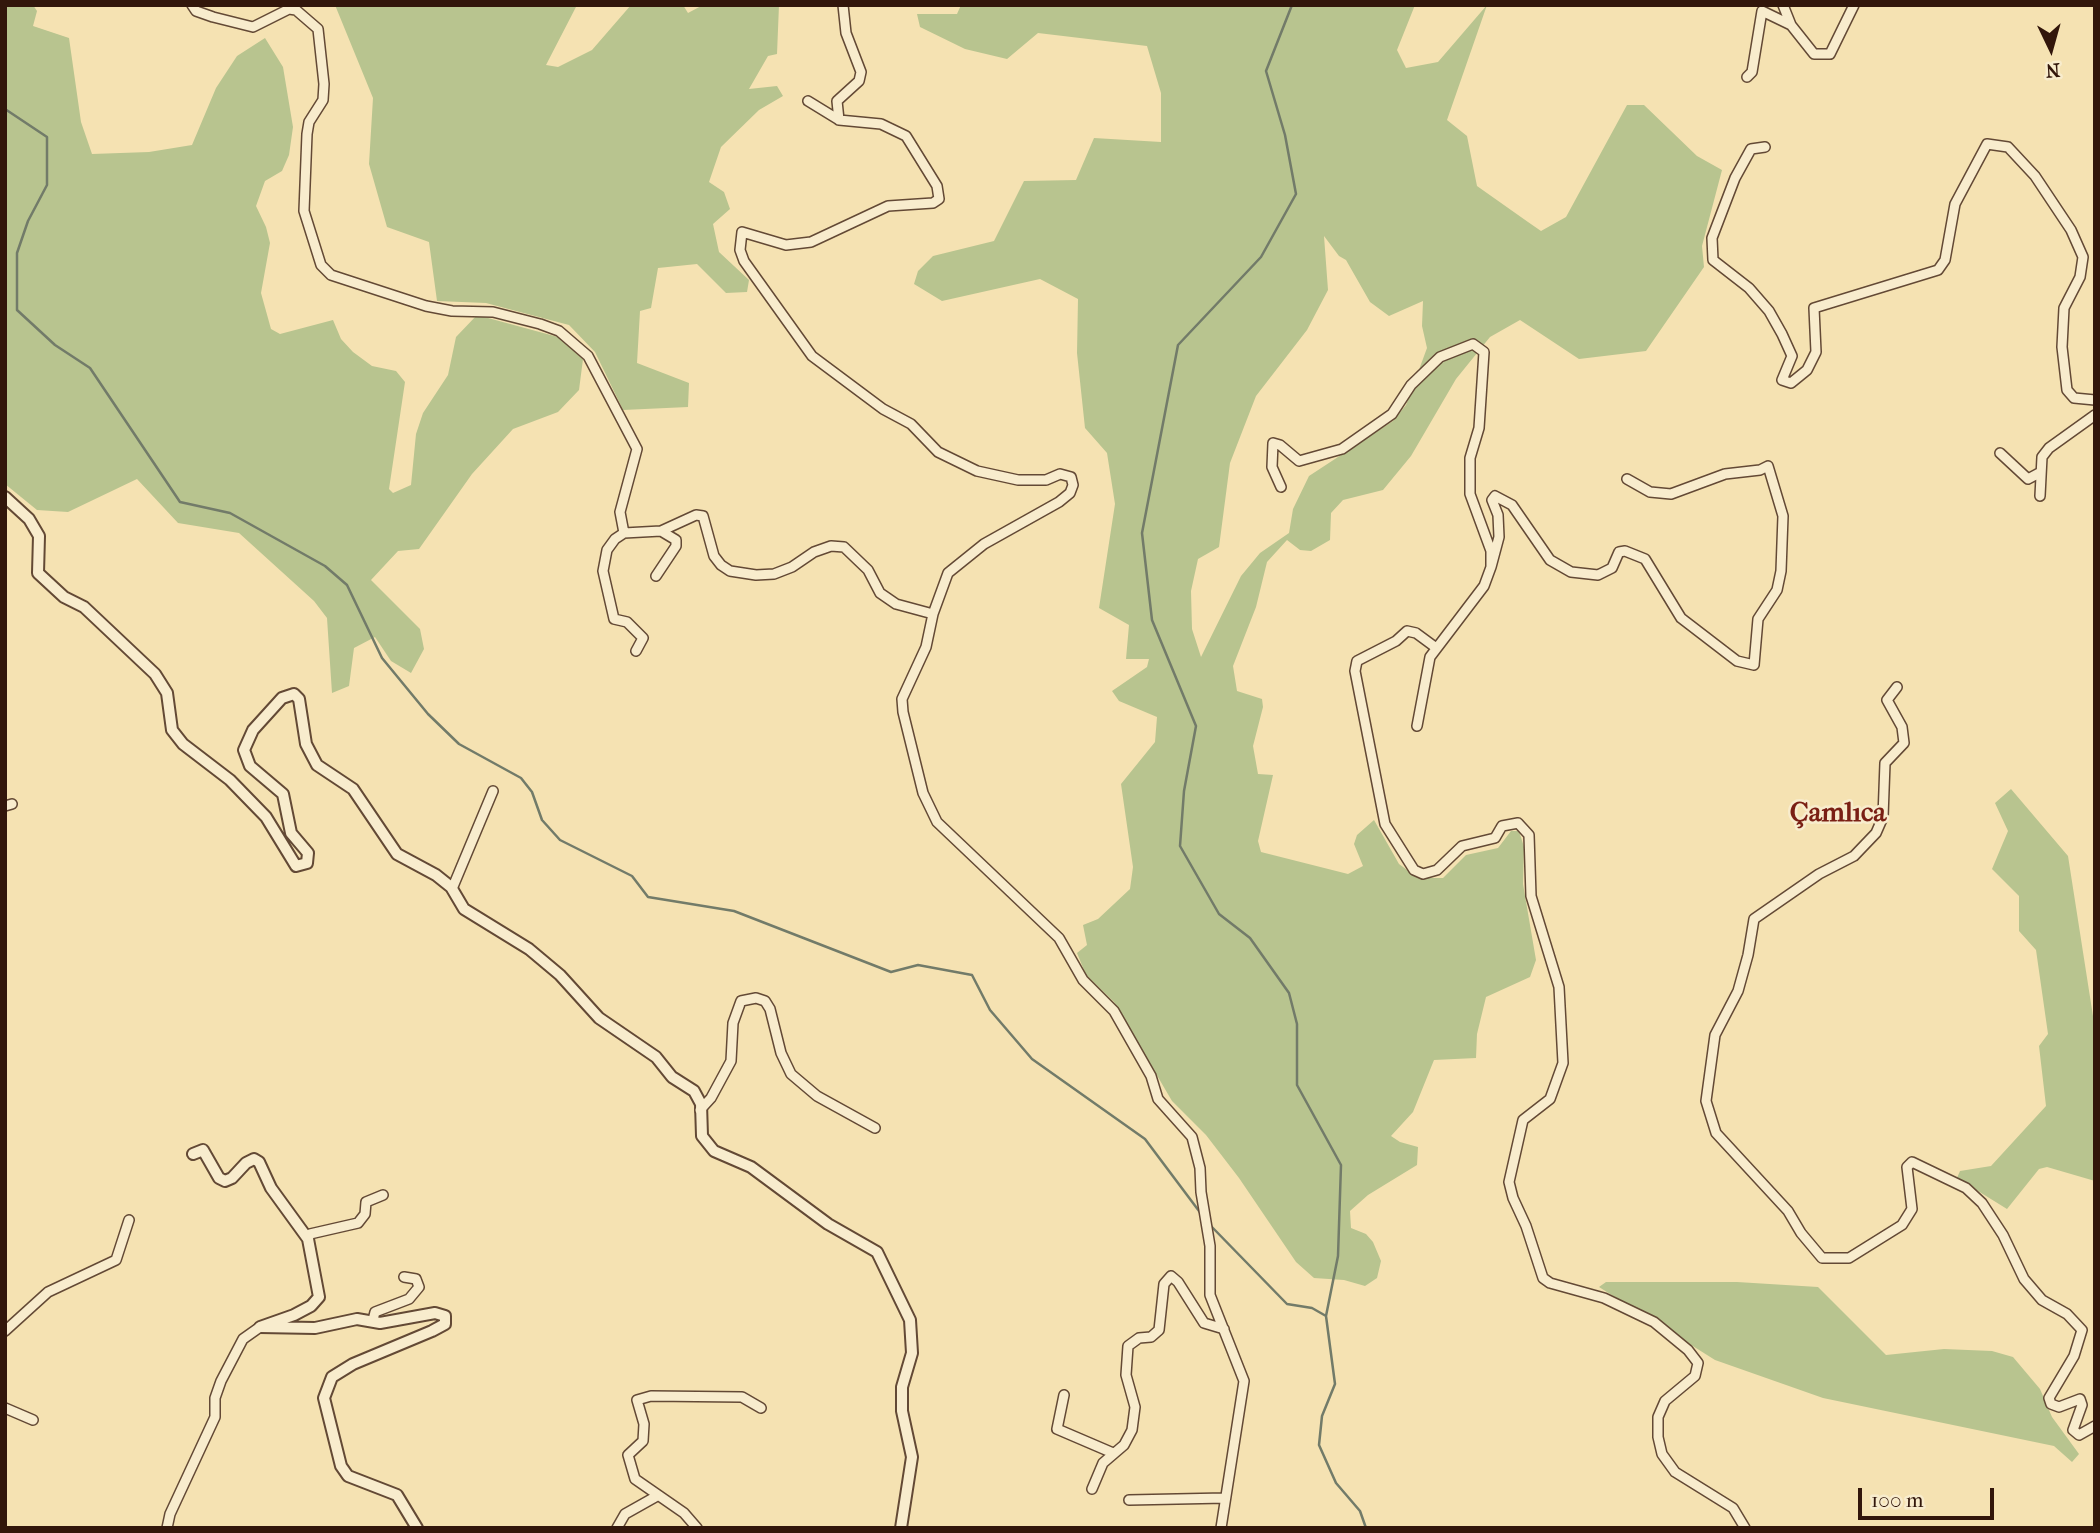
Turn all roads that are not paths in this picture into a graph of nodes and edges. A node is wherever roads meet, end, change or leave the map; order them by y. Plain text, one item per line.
1 (192, 5) edge
2 (843, 5) edge
3 (1783, 5) edge
4 (1854, 5) edge
5 (1791, 25) junction
6 (1747, 76) dead end
7 (807, 101) dead end
8 (839, 120) junction
9 (1765, 148) dead end
10 (2095, 400) edge
11 (2095, 415) edge
12 (2000, 453) dead end
13 (2041, 472) junction
14 (1627, 479) dead end
15 (1281, 486) dead end
16 (2040, 496) dead end
17 (5, 497) edge
18 (661, 531) junction
19 (624, 533) junction
20 (1491, 567) junction
21 (656, 576) dead end
22 (933, 614) junction
23 (1435, 647) junction
24 (636, 651) dead end
25 (1897, 687) dead end
26 (1417, 726) dead end
27 (493, 791) dead end
28 (452, 890) junction
29 (700, 1110) junction
30 (875, 1128) dead end
31 (193, 1154) dead end
32 (383, 1195) dead end
33 (129, 1220) dead end
34 (308, 1238) junction
35 (404, 1277) dead end
36 (373, 1320) junction
37 (260, 1327) junction
38 (1224, 1329) junction
39 (5, 1331) edge
40 (1064, 1395) dead end
41 (5, 1408) edge
42 (761, 1408) dead end
43 (33, 1420) dead end
44 (2095, 1426) edge
45 (1113, 1453) junction
46 (1092, 1489) dead end
47 (657, 1496) junction
48 (1225, 1498) junction
49 (1129, 1500) dead end
50 (167, 1528) edge
51 (417, 1528) edge
52 (617, 1528) edge
53 (697, 1528) edge
54 (901, 1528) edge
55 (1221, 1528) edge
56 (1745, 1528) edge

1 - 19 street
2 - 8 street
3 - 5 street
4 - 5 street
5 - 6 street
7 - 8 street
8 - 22 street
9 - 10 street
11 - 13 street
12 - 13 street
13 - 16 street
14 - 20 street
15 - 20 street
17 - 28 street
18 - 19 street
18 - 21 street
18 - 22 street
19 - 24 street
20 - 23 street
22 - 38 street
23 - 26 street
23 - 56 street
25 - 44 street
27 - 28 street
28 - 29 street
29 - 30 street
29 - 54 street
31 - 34 street
32 - 34 street
33 - 39 street
34 - 37 street
35 - 36 street
36 - 37 street
36 - 51 street
37 - 50 street
38 - 45 street
38 - 48 street
40 - 45 street
41 - 43 street
42 - 47 street
45 - 46 street
47 - 52 street
47 - 53 street
48 - 49 street
48 - 55 street

